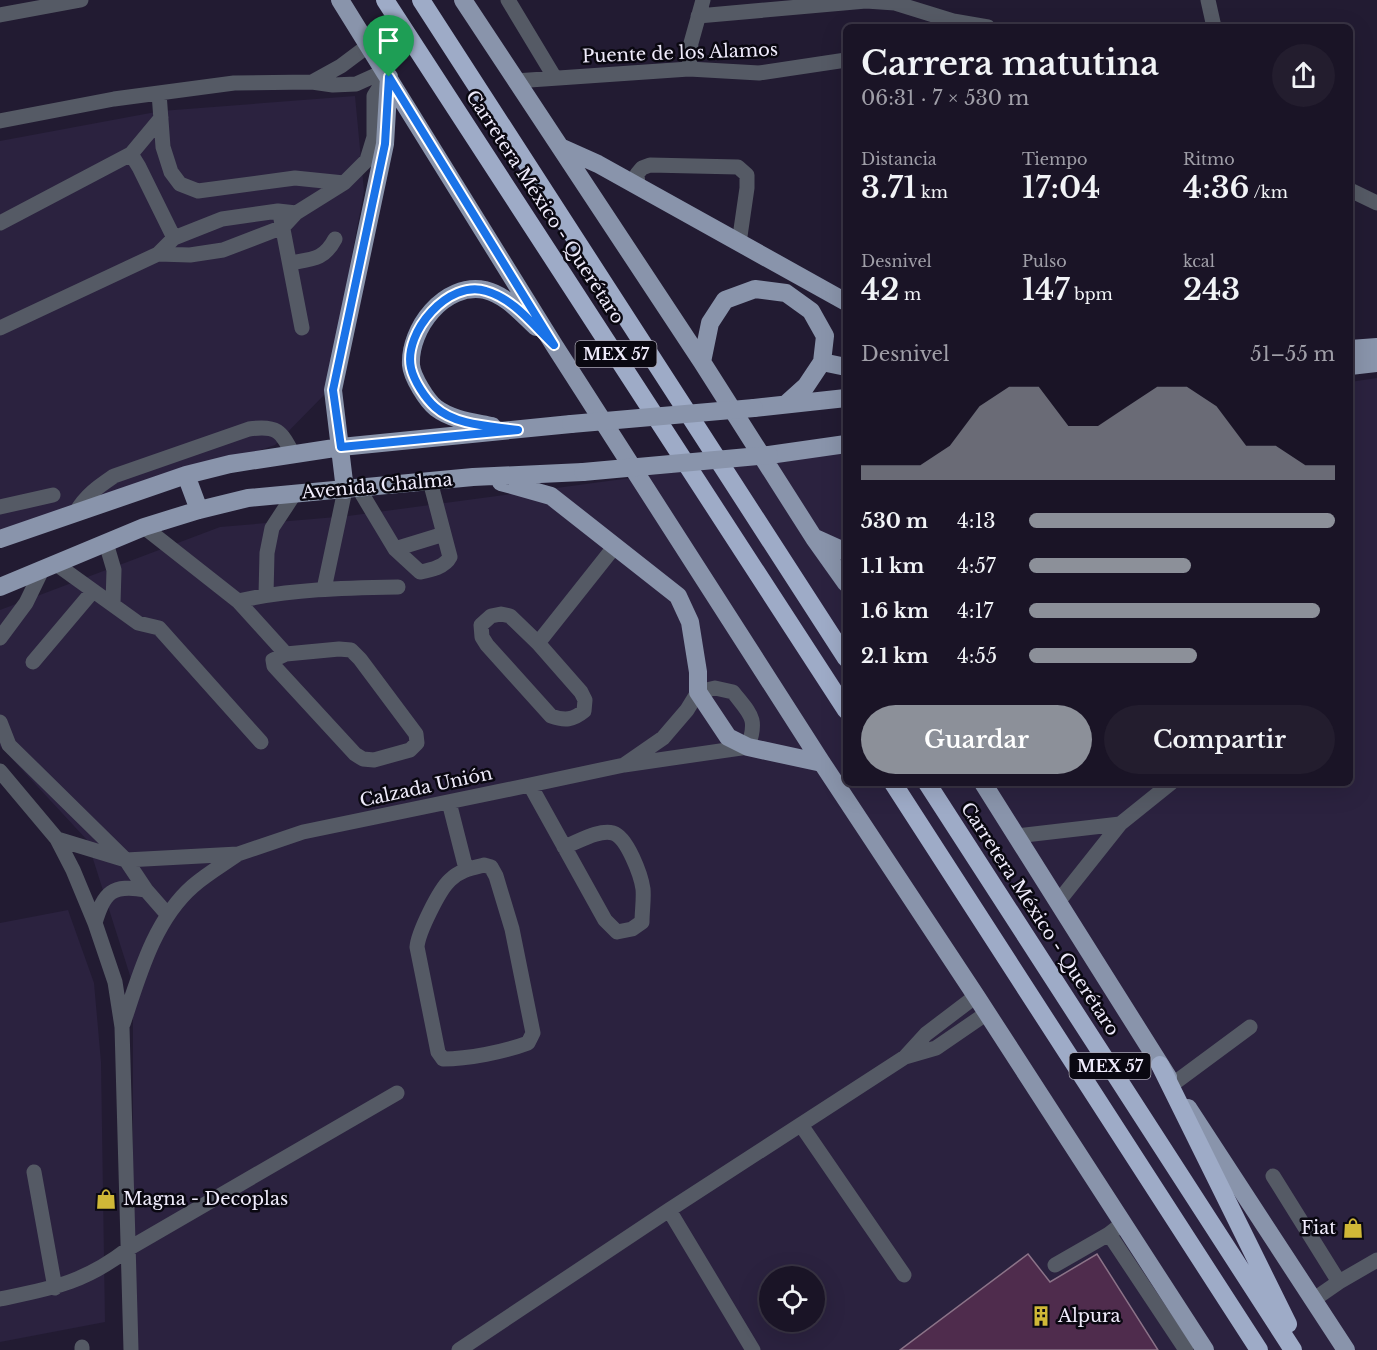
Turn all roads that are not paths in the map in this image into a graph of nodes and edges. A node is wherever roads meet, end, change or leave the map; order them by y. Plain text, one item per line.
1 (81, 0) edge
2 (340, 0) edge
3 (385, 0) edge
4 (421, 0) edge
5 (463, 0) edge
6 (508, 0) edge
7 (704, 0) edge
8 (1208, 0) edge
9 (895, 2) edge
10 (18, 6) edge
11 (0, 15) edge
12 (698, 16) junction
13 (970, 24) edge
14 (1213, 24) edge
15 (369, 45) junction
16 (843, 60) edge
17 (689, 69) junction
18 (387, 74) junction
19 (555, 78) junction
20 (515, 81) junction
21 (312, 82) junction
22 (159, 93) junction
23 (161, 118) junction
24 (0, 121) edge
25 (559, 146) junction
26 (131, 154) junction
27 (344, 183) junction
28 (638, 186) junction
29 (1353, 192) edge
30 (1377, 204) edge
31 (278, 211) junction
32 (296, 213) junction
33 (0, 223) edge
34 (283, 226) junction
35 (174, 238) junction
36 (335, 239) dead end
37 (739, 243) junction
38 (158, 254) junction
39 (290, 263) junction
40 (843, 300) edge
41 (0, 328) edge
42 (302, 328) dead end
43 (554, 345) junction
44 (1377, 347) edge
45 (1353, 349) edge
46 (702, 362) junction
47 (822, 362) junction
48 (1377, 363) edge
49 (843, 366) edge
50 (1353, 366) edge
51 (843, 398) edge
52 (786, 404) junction
53 (518, 430) junction
54 (843, 444) edge
55 (341, 447) junction
56 (293, 454) junction
57 (169, 457) junction
58 (182, 476) junction
59 (473, 477) junction
60 (430, 481) junction
61 (352, 489) junction
62 (295, 493) junction
63 (53, 495) dead end
64 (0, 507) edge
65 (199, 510) junction
66 (76, 512) junction
67 (144, 527) junction
68 (444, 534) junction
69 (814, 538) junction
70 (0, 539) edge
71 (106, 543) junction
72 (615, 546) junction
73 (395, 549) junction
74 (843, 551) edge
75 (49, 567) junction
76 (843, 579) edge
77 (0, 587) edge
78 (398, 587) dead end
79 (324, 589) junction
80 (93, 591) junction
81 (266, 595) junction
82 (238, 601) junction
83 (113, 604) junction
84 (0, 638) edge
85 (538, 643) junction
86 (843, 653) edge
87 (286, 654) junction
88 (33, 662) dead end
89 (698, 692) junction
90 (843, 705) edge
91 (0, 722) edge
92 (261, 742) dead end
93 (748, 747) junction
94 (822, 763) junction
95 (624, 765) junction
96 (0, 771) edge
97 (530, 785) junction
98 (895, 786) edge
99 (929, 786) edge
100 (985, 786) edge
101 (1167, 786) edge
102 (449, 802) junction
103 (1120, 824) junction
104 (1016, 836) junction
105 (57, 839) junction
106 (564, 847) junction
107 (238, 854) junction
108 (126, 860) junction
109 (466, 869) junction
110 (146, 890) junction
111 (1058, 902) junction
112 (167, 914) junction
113 (95, 923) junction
114 (976, 996) junction
115 (987, 1013) junction
116 (122, 1027) junction
117 (1250, 1027) dead end
118 (905, 1058) junction
119 (1160, 1065) junction
120 (1173, 1084) junction
121 (397, 1093) dead end
122 (801, 1125) junction
123 (34, 1172) dead end
124 (1273, 1176) dead end
125 (669, 1210) junction
126 (1115, 1229) junction
127 (128, 1250) junction
128 (1375, 1265) edge
129 (1055, 1266) dead end
130 (904, 1275) dead end
131 (1339, 1282) junction
132 (55, 1288) junction
133 (0, 1299) edge
134 (1313, 1300) junction
135 (130, 1350) edge
136 (459, 1350) edge
137 (753, 1350) edge
138 (1186, 1350) edge
139 (1205, 1350) edge
140 (1259, 1350) edge
141 (1293, 1350) edge
142 (1301, 1350) edge
143 (1346, 1350) edge

1 - 10 street
2 - 15 main road
3 - 90 highway, Carretera México - Querétaro / MEX 57
4 - 86 highway, Carretera México - Querétaro / MEX 57
5 - 20 main road
6 - 19 street
7 - 12 street
8 - 14 street
9 - 12 street
9 - 13 street
10 - 11 street
12 - 17 street
15 - 18 main road
15 - 21 street
16 - 17 street, Puente de los Alamos
17 - 19 street, Puente de los Alamos
18 - 21 street
18 - 27 street
18 - 43 main road
18 - 55 main road
19 - 20 street, Puente de los Alamos
20 - 25 main road
21 - 22 street
22 - 23 street
22 - 24 street
23 - 26 street
23 - 27 street
25 - 28 main road
25 - 46 main road
26 - 33 street
26 - 35 street
27 - 32 street
28 - 37 main road
28 - 37 street
29 - 30 street
31 - 32 street
31 - 34 street
31 - 35 street
32 - 34 street
34 - 38 street
34 - 39 street
35 - 38 street
36 - 39 street
37 - 40 main road
38 - 41 street
39 - 42 street
43 - 53 main road
43 - 94 main road
44 - 45 main road
46 - 47 main road
46 - 69 main road
47 - 49 main road
47 - 52 main road
48 - 50 main road
51 - 52 main road
52 - 53 main road, bridge
53 - 55 main road
54 - 59 main road, Avenida Chalma, bridge
55 - 56 main road
55 - 61 main road
56 - 57 street
56 - 58 main road
57 - 58 street
57 - 66 street
58 - 65 main road
58 - 66 main road
59 - 60 main road, Avenida Chalma
59 - 72 main road
60 - 61 main road, Avenida Chalma
60 - 68 street
61 - 62 main road, Avenida Chalma
61 - 73 street
61 - 79 street
62 - 65 main road, Avenida Chalma
62 - 81 street
63 - 64 street
65 - 67 main road, Avenida Chalma
66 - 70 main road
67 - 71 main road, Avenida Chalma
67 - 82 street
68 - 73 street
68 - 73 street
69 - 74 main road
69 - 76 main road
71 - 75 main road, Avenida Chalma
71 - 83 street
72 - 85 street
72 - 89 main road
75 - 77 main road, Avenida Chalma
75 - 80 street
75 - 84 street
78 - 79 street
79 - 81 street
80 - 83 street
80 - 88 street
81 - 82 street
82 - 87 street
83 - 92 street
85 - 85 street
87 - 87 street
89 - 93 main road
89 - 93 street
89 - 95 street, Calzada Unión
91 - 108 street
93 - 94 main road
93 - 95 street, Calzada Unión
94 - 114 main road
95 - 97 street, Calzada Unión
96 - 105 street
97 - 102 street, Calzada Unión
97 - 106 street
98 - 140 highway, MEX 57
99 - 141 highway, Carretera México - Querétaro / MEX 57
100 - 104 main road
101 - 103 street
102 - 107 street, Calzada Unión
102 - 109 street
103 - 104 street
103 - 111 street
104 - 111 main road
105 - 108 street, Calzada Unión
105 - 113 street
106 - 106 street
107 - 108 street, Calzada Unión
107 - 112 street, Calzada Unión
108 - 110 street
109 - 109 street
110 - 112 street
110 - 113 street
111 - 119 main road
112 - 116 street, Calzada Unión
113 - 116 street
114 - 115 main road
114 - 118 street
115 - 118 street
115 - 126 main road
116 - 127 street
117 - 120 street
118 - 122 street
119 - 120 main road
119 - 142 highway
120 - 134 main road
121 - 127 street
122 - 125 street
122 - 130 street
123 - 132 street
124 - 131 street
125 - 136 street
125 - 137 street
126 - 129 street
126 - 138 street
126 - 139 main road
127 - 132 street
127 - 135 street
128 - 131 street
131 - 134 street
132 - 133 street
134 - 143 main road

